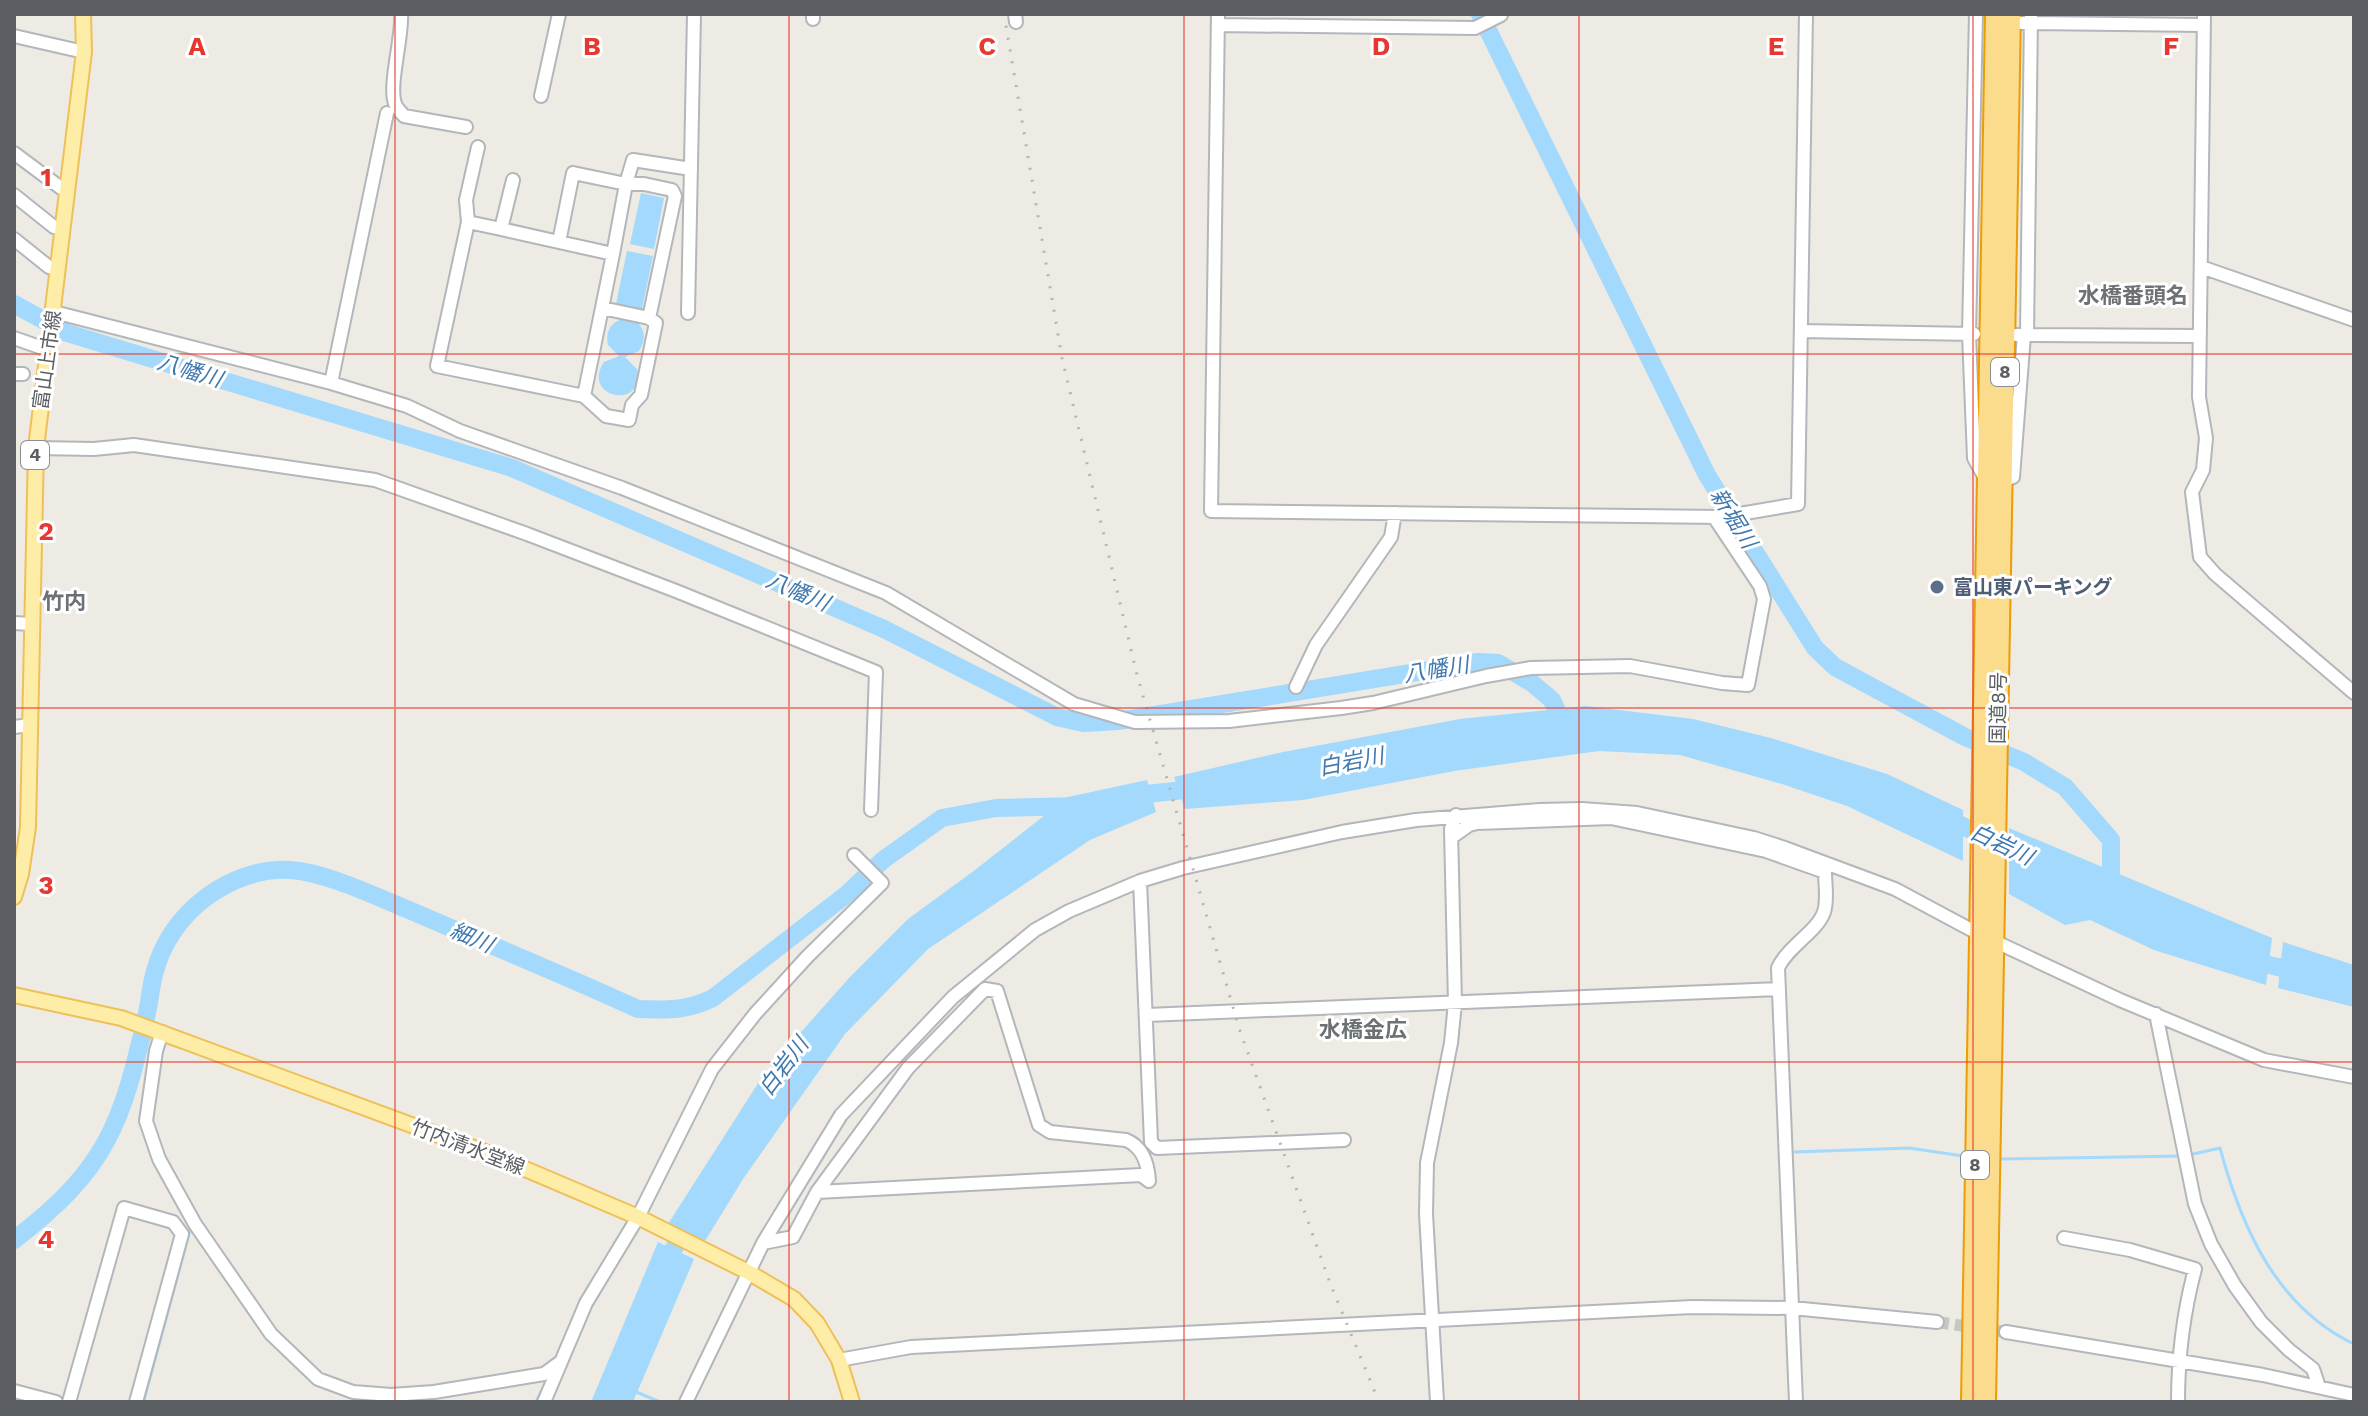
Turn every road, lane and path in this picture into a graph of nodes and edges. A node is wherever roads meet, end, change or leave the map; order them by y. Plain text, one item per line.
1 (83, 14) edge
2 (401, 14) edge
3 (559, 14) edge
4 (694, 14) edge
5 (1806, 14) edge
6 (1501, 15) edge
7 (1982, 18) edge
8 (2024, 18) edge
9 (1218, 19) edge
10 (2204, 20) edge
11 (14, 36) edge
12 (84, 52) junction
13 (541, 96) dead end
14 (387, 113) dead end
15 (466, 127) dead end
16 (478, 147) dead end
17 (14, 153) edge
18 (691, 169) junction
19 (513, 180) dead end
20 (626, 184) junction
21 (67, 189) junction
22 (14, 195) edge
23 (468, 222) junction
24 (63, 228) junction
25 (501, 229) junction
26 (14, 239) edge
27 (559, 242) junction
28 (613, 254) junction
29 (2201, 267) junction
30 (58, 268) junction
31 (602, 308) junction
32 (54, 312) junction
33 (688, 313) dead end
34 (649, 318) junction
35 (2354, 320) edge
36 (1801, 331) junction
37 (1973, 334) junction
38 (2022, 335) junction
39 (2199, 336) junction
40 (14, 338) edge
41 (48, 350) junction
42 (331, 383) junction
43 (584, 396) junction
44 (36, 448) junction
45 (1995, 481) junction
46 (1395, 513) junction
47 (1718, 517) junction
48 (14, 623) edge
49 (31, 624) junction
50 (1296, 687) dead end
51 (2354, 693) edge
52 (30, 725) junction
53 (14, 727) edge
54 (871, 810) dead end
55 (1456, 815) junction
56 (21, 830) edge
57 (1452, 837) junction
58 (854, 855) dead end
59 (1140, 881) junction
60 (14, 897) edge
61 (1986, 933) junction
62 (1779, 989) junction
63 (14, 995) edge
64 (1455, 1003) junction
65 (2156, 1014) junction
66 (1147, 1015) junction
67 (162, 1032) junction
68 (2354, 1077) edge
69 (1344, 1140) dead end
70 (817, 1192) junction
71 (638, 1217) junction
72 (2064, 1238) dead end
73 (763, 1243) junction
74 (748, 1272) junction
75 (1792, 1308) junction
76 (1433, 1320) junction
77 (1937, 1322) tunnel mouth
78 (2006, 1332) tunnel mouth
79 (839, 1360) junction
80 (562, 1361) junction
81 (2178, 1361) junction
82 (2319, 1387) junction
83 (14, 1391) edge
84 (2354, 1395) edge
85 (56, 1402) edge
86 (69, 1402) edge
87 (136, 1402) edge
88 (544, 1402) edge
89 (686, 1402) edge
90 (852, 1402) edge
91 (1437, 1402) edge
92 (1796, 1402) edge
93 (1971, 1402) edge
94 (1986, 1402) edge
95 (2178, 1402) edge

1 - 12 main road, 富山上市線 / 4
2 - 15 street
3 - 13 street
4 - 18 street
5 - 36 street
6 - 9 street
7 - 37 street
7 - 45 highway, 国道8号 / 8
8 - 10 street
8 - 38 street
8 - 45 highway, 国道8号 / 8
9 - 46 street
10 - 29 street
11 - 12 street
12 - 21 main road, 富山上市線 / 4
14 - 42 street
16 - 23 street
17 - 21 street
18 - 20 street
18 - 33 street
19 - 25 street
20 - 27 street
20 - 28 street
20 - 34 street
21 - 24 main road, 富山上市線 / 4
22 - 24 street
23 - 25 street
23 - 43 street
24 - 30 main road, 富山上市線 / 4
25 - 27 street
26 - 30 street
27 - 28 street
28 - 31 street
29 - 35 street
29 - 39 street
30 - 32 main road, 富山上市線 / 4
31 - 34 street
31 - 43 street
32 - 41 main road, 富山上市線 / 4
32 - 42 street
34 - 43 street
36 - 37 street
36 - 47 street
37 - 45 street
38 - 39 street
38 - 45 street
39 - 51 street
40 - 41 street
41 - 44 main road, 富山上市線 / 4
42 - 47 street
44 - 49 main road, 富山上市線 / 4
44 - 54 street
45 - 61 highway, 国道8号 / 8
46 - 47 street
46 - 50 street
48 - 49 street
49 - 52 main road, 富山上市線 / 4
52 - 53 street
52 - 56 main road, 富山上市線 / 4
55 - 57 street
55 - 59 street
55 - 61 street
56 - 60 main road, 富山上市線 / 4
57 - 62 street
57 - 64 street
58 - 71 street
59 - 66 street
59 - 73 street
61 - 65 street
61 - 93 highway, 国道8号 / 8
61 - 94 highway, 国道8号 / 8
62 - 64 street
62 - 75 street
63 - 67 main road, 竹内清水堂線
64 - 66 street
64 - 76 street
65 - 68 street
65 - 82 street
66 - 69 street
67 - 71 main road, 竹内清水堂線
67 - 80 street
70 - 70 street
70 - 73 street
71 - 74 main road, 竹内清水堂線
71 - 80 street
72 - 81 street
73 - 74 street
74 - 79 main road, 竹内清水堂線
74 - 89 street
75 - 76 street
75 - 77 street
75 - 92 street
76 - 79 street
76 - 91 street
78 - 81 street
79 - 90 main road, 竹内清水堂線
80 - 88 street
81 - 82 street
81 - 95 street
82 - 84 street
83 - 85 street
86 - 87 street

